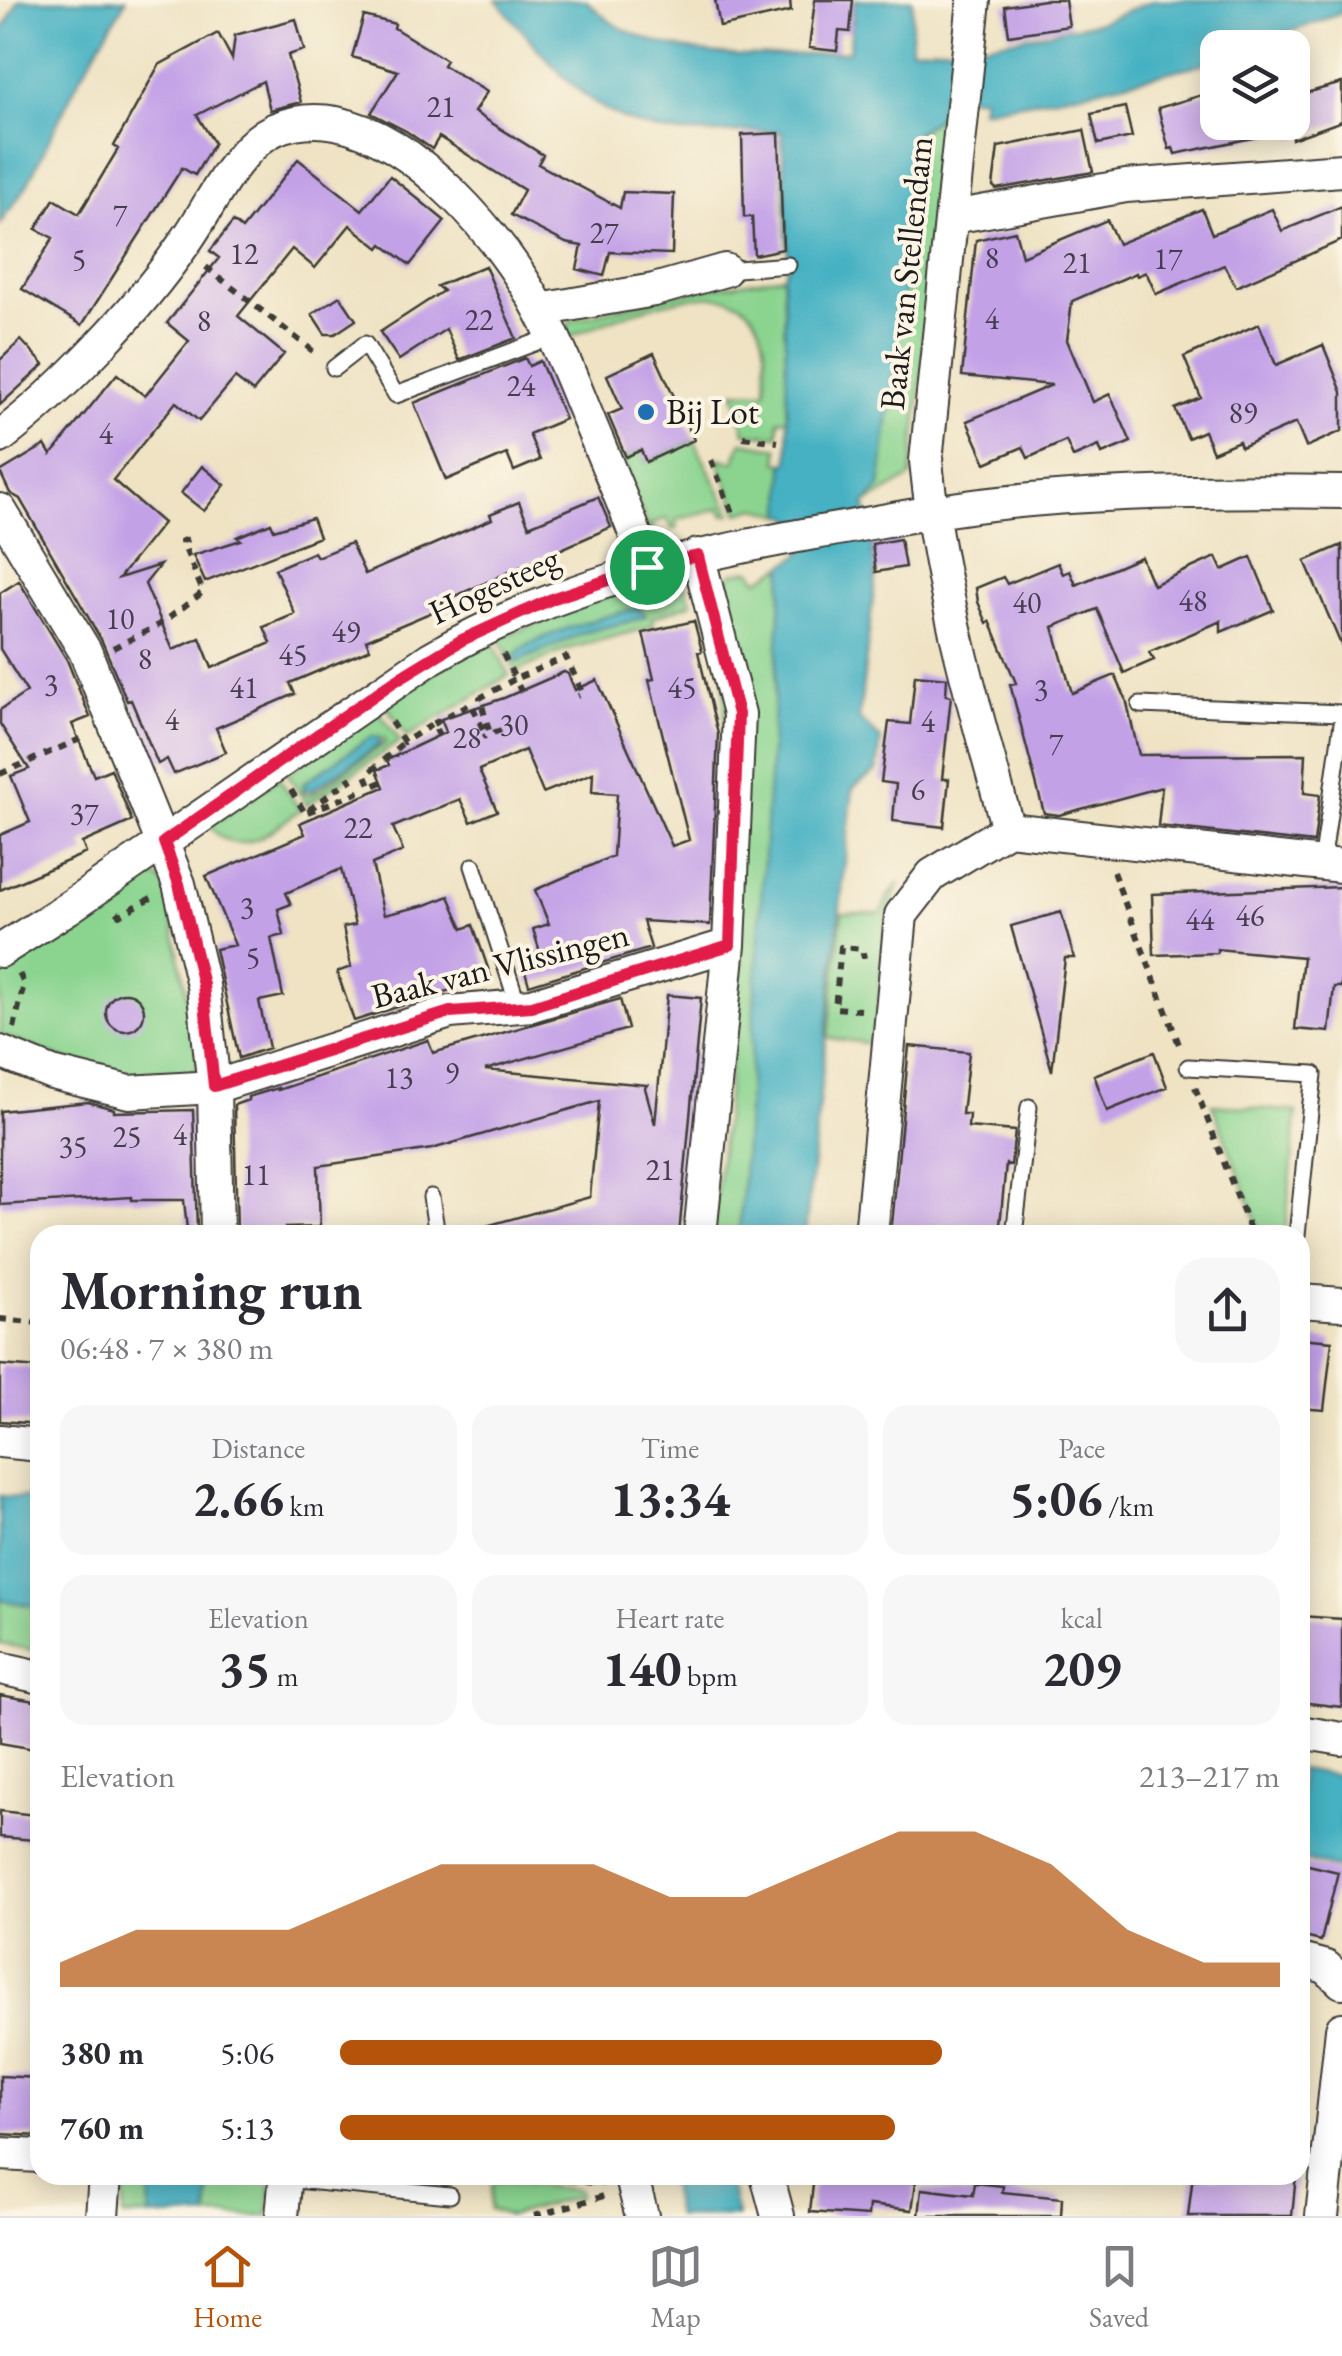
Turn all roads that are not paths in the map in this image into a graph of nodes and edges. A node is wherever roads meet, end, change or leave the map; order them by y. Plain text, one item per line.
1 (974, 0) edge
2 (1342, 170) edge
3 (953, 218) junction
4 (788, 265) dead end
5 (725, 270) joint
6 (546, 323) junction
7 (334, 368) road end
8 (0, 437) edge
9 (1342, 492) edge
10 (0, 510) edge
11 (931, 512) junction
12 (698, 556) junction
13 (647, 567) junction
14 (1140, 705) dead end
15 (1342, 713) edge
16 (1342, 722) edge
17 (1008, 828) junction
18 (164, 842) junction
19 (1332, 865) edge
20 (473, 866) dead end
21 (730, 945) junction
22 (4, 949) edge
23 (519, 1008) junction
24 (1, 1052) edge
25 (1188, 1067) road end
26 (214, 1086) junction
27 (1029, 1107) dead end
28 (431, 1197) dead end
29 (217, 1225) edge
30 (436, 1225) edge
31 (701, 1225) edge
32 (872, 1225) edge
33 (1015, 1225) edge
34 (1298, 1225) edge
35 (1310, 1302) edge
36 (1342, 1304) edge
37 (0, 1442) edge
38 (30, 1444) edge
39 (0, 1668) edge
40 (30, 1675) edge
41 (1310, 1734) edge
42 (1342, 1739) edge
43 (1310, 1963) edge
44 (1342, 1982) edge
45 (1342, 2029) edge
46 (0, 2154) edge
47 (30, 2156) edge
48 (104, 2185) edge
49 (285, 2185) edge
50 (359, 2185) edge
51 (770, 2185) edge
52 (450, 2195) dead end
53 (102, 2216) edge
54 (282, 2216) edge
55 (778, 2216) edge
56 (1322, 2216) edge

1 - 3 street, Baak van Stellendam
2 - 3 street
3 - 11 street, Baak van Stellendam
4 - 5 lane
5 - 6 street
6 - 7 lane
6 - 8 street
6 - 13 street
9 - 11 street, Hogesteeg
10 - 18 street
11 - 12 street, Hogesteeg
11 - 17 street, Baak van Stellendam
12 - 13 street, Hogesteeg
12 - 21 street
13 - 18 street, Hogesteeg
14 - 15 lane
16 - 19 lane
17 - 19 street
17 - 32 street
18 - 22 street, Hogesteeg
18 - 26 street
20 - 23 lane
21 - 23 street, Baak van Vlissingen
21 - 31 street
23 - 26 street, Baak van Vlissingen
24 - 26 street, Baak van Vlissingen
25 - 34 lane
26 - 29 street
27 - 33 lane
28 - 30 lane
35 - 36 street
37 - 38 street
39 - 40 street
41 - 42 street
43 - 44 street
45 - 56 street
46 - 47 street
48 - 53 street
49 - 54 street
50 - 52 lane
51 - 55 street

